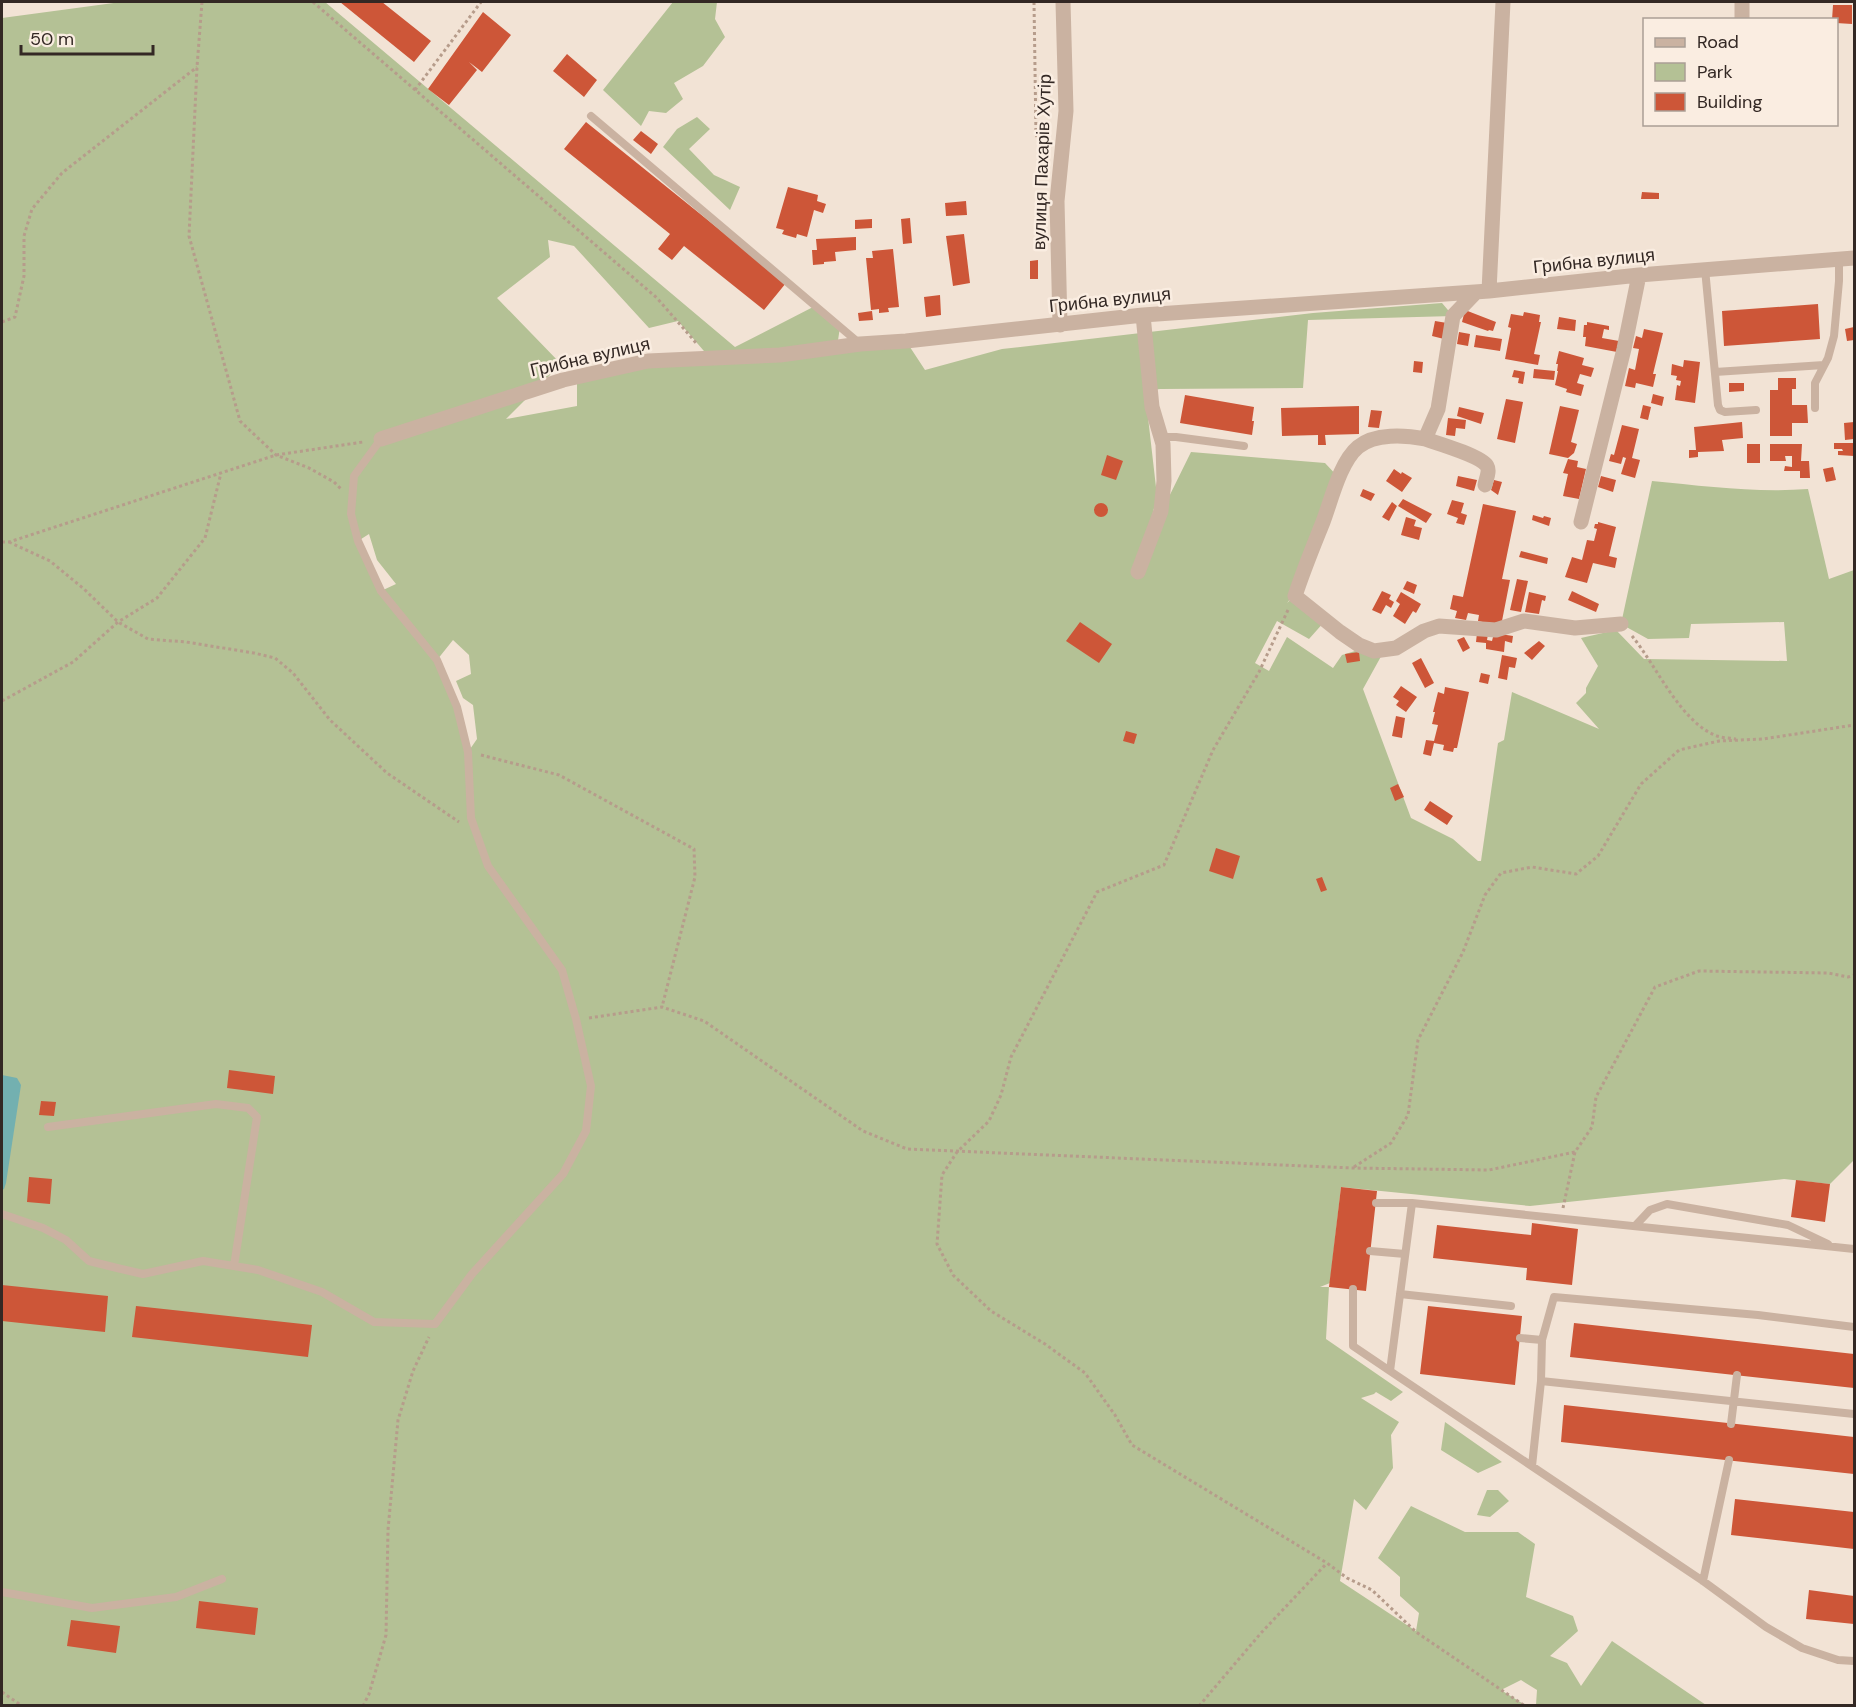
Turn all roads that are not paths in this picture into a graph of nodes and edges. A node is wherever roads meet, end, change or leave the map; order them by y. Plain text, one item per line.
1 (1063, 2) edge
2 (1503, 2) edge
3 (1742, 2) edge
4 (1742, 18) edge
5 (591, 116) dead end
6 (1847, 259) edge
7 (1706, 269) junction
8 (1639, 275) junction
9 (1483, 291) junction
10 (1437, 295) junction
11 (1143, 315) junction
12 (1453, 316) junction
13 (1060, 325) junction
14 (860, 344) junction
15 (1824, 365) junction
16 (1715, 372) junction
17 (1815, 408) dead end
18 (1756, 410) dead end
19 (1162, 437) junction
20 (381, 439) joint
21 (1425, 439) junction
22 (1244, 446) dead end
23 (1485, 485) dead end
24 (1581, 522) dead end
25 (1138, 572) dead end
26 (1622, 624) road end
27 (48, 1127) dead end
28 (1376, 1203) dead end
29 (1412, 1203) junction
30 (2, 1214) edge
31 (1635, 1226) junction
32 (1835, 1247) junction
33 (1854, 1249) edge
34 (1370, 1251) dead end
35 (1405, 1254) junction
36 (234, 1266) junction
37 (1353, 1289) dead end
38 (1400, 1294) junction
39 (1511, 1306) dead end
40 (1854, 1327) edge
41 (1520, 1338) dead end
42 (1542, 1340) junction
43 (1390, 1371) junction
44 (1737, 1376) dead end
45 (1541, 1381) junction
46 (1734, 1401) junction
47 (1854, 1414) edge
48 (1731, 1424) dead end
49 (1729, 1460) dead end
50 (1532, 1466) junction
51 (222, 1580) dead end
52 (1703, 1581) junction
53 (2, 1592) edge
54 (1854, 1661) edge

1 - 13 street, вулиця Пахарів Хутір
2 - 9 street
3 - 4 street
5 - 14 lane
6 - 7 street, Грибна вулиця
6 - 15 lane
7 - 8 street, Грибна вулиця
7 - 16 lane
8 - 9 street, Грибна вулиця
8 - 24 street
9 - 10 street, Грибна вулиця
9 - 12 street
10 - 11 street, Грибна вулиця
10 - 12 street
11 - 13 street, Грибна вулиця
11 - 19 street
12 - 21 street
13 - 14 street, Грибна вулиця
14 - 20 street, Грибна вулиця
15 - 16 lane
15 - 17 lane
16 - 18 lane
19 - 22 lane
19 - 25 street
20 - 36 lane
21 - 23 street
21 - 26 street
27 - 36 lane
28 - 29 lane
29 - 31 lane
29 - 35 lane
30 - 36 lane
31 - 32 lane
31 - 32 lane
32 - 33 lane
34 - 35 lane
35 - 38 lane
37 - 43 lane
38 - 39 lane
38 - 43 lane
40 - 42 lane
41 - 42 lane
42 - 45 lane
43 - 50 lane
44 - 46 lane
45 - 46 lane
45 - 50 lane
46 - 47 lane
46 - 48 lane
49 - 52 lane
50 - 52 lane
51 - 53 lane
52 - 54 lane

